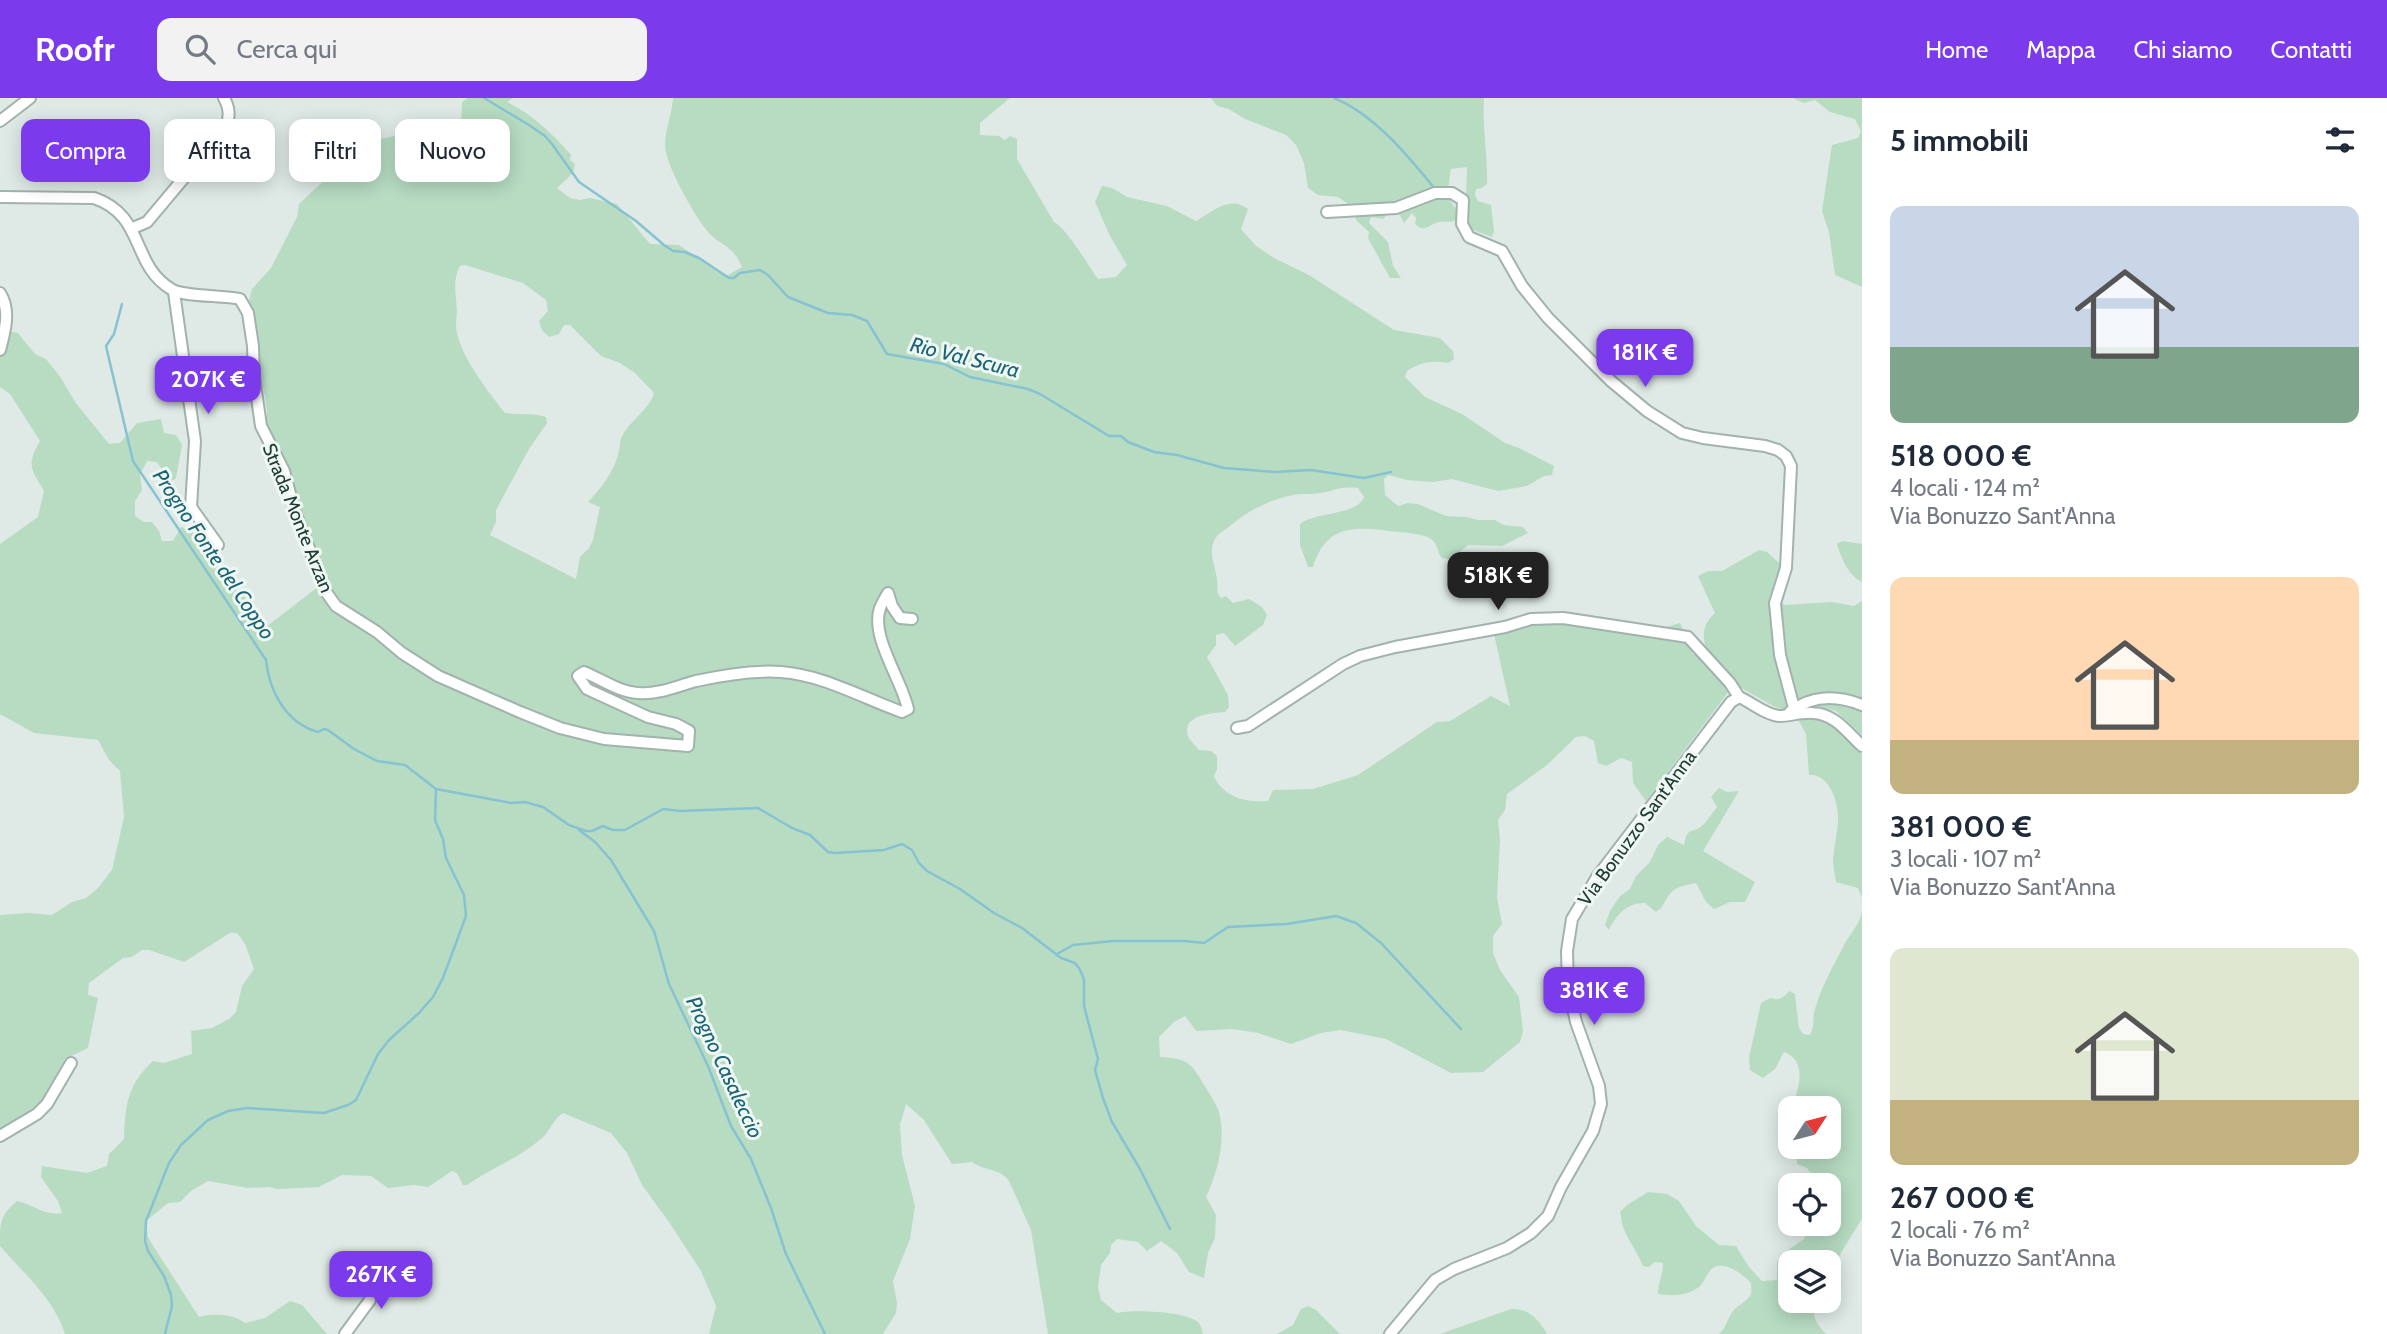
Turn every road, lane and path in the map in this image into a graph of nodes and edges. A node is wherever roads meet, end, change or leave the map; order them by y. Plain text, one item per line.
1 (30, 98) edge
2 (224, 98) edge
3 (0, 121) edge
4 (0, 197) edge
5 (1327, 212) dead end
6 (133, 228) junction
7 (174, 292) junction
8 (0, 293) edge
9 (0, 350) edge
10 (218, 545) dead end
11 (912, 619) dead end
12 (1739, 697) junction
13 (1862, 705) edge
14 (1791, 711) junction
15 (1237, 728) dead end
16 (1862, 746) edge
17 (71, 1063) dead end
18 (0, 1136) edge
19 (378, 1271) dead end
20 (345, 1334) edge
21 (1390, 1334) edge

1 - 3 street
2 - 6 street
4 - 6 street
5 - 14 street
6 - 7 street
7 - 10 street
7 - 11 street, Strada Monte Arzan
8 - 9 street
12 - 14 street
12 - 15 street
12 - 21 street, Via Bonuzzo Sant'Anna
13 - 14 street
14 - 16 street
17 - 18 street
19 - 20 street

